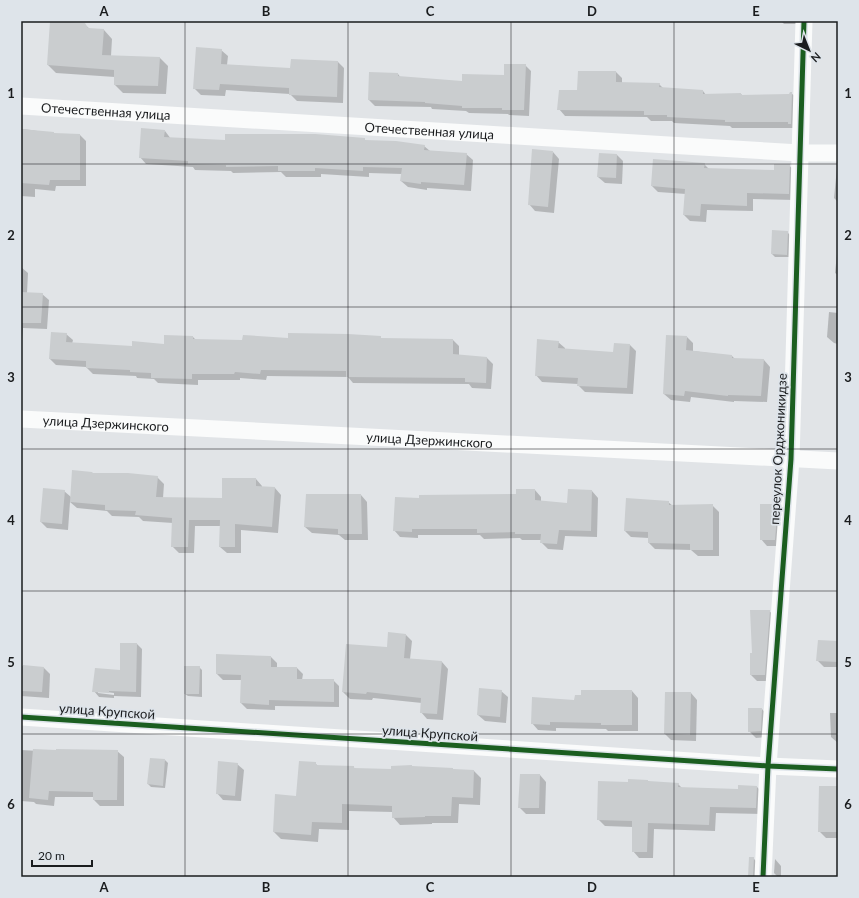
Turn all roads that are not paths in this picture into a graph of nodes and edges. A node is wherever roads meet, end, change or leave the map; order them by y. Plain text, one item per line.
1 (804, 21) edge
2 (21, 106) edge
3 (800, 153) junction
4 (838, 153) edge
5 (21, 419) edge
6 (791, 459) junction
7 (838, 461) edge
8 (21, 717) edge
9 (768, 766) junction
10 (838, 769) edge
11 (763, 877) edge

1 - 3 street, переулок Орджоникидзе
2 - 3 street, Отечественная улица
3 - 4 street, Отечественная улица
3 - 6 street, переулок Орджоникидзе
5 - 6 street, улица Дзержинского
6 - 7 street, улица Дзержинского
6 - 9 street, переулок Орджоникидзе
8 - 9 street, улица Крупской
9 - 10 street, улица Крупской
9 - 11 street, переулок Орджоникидзе

